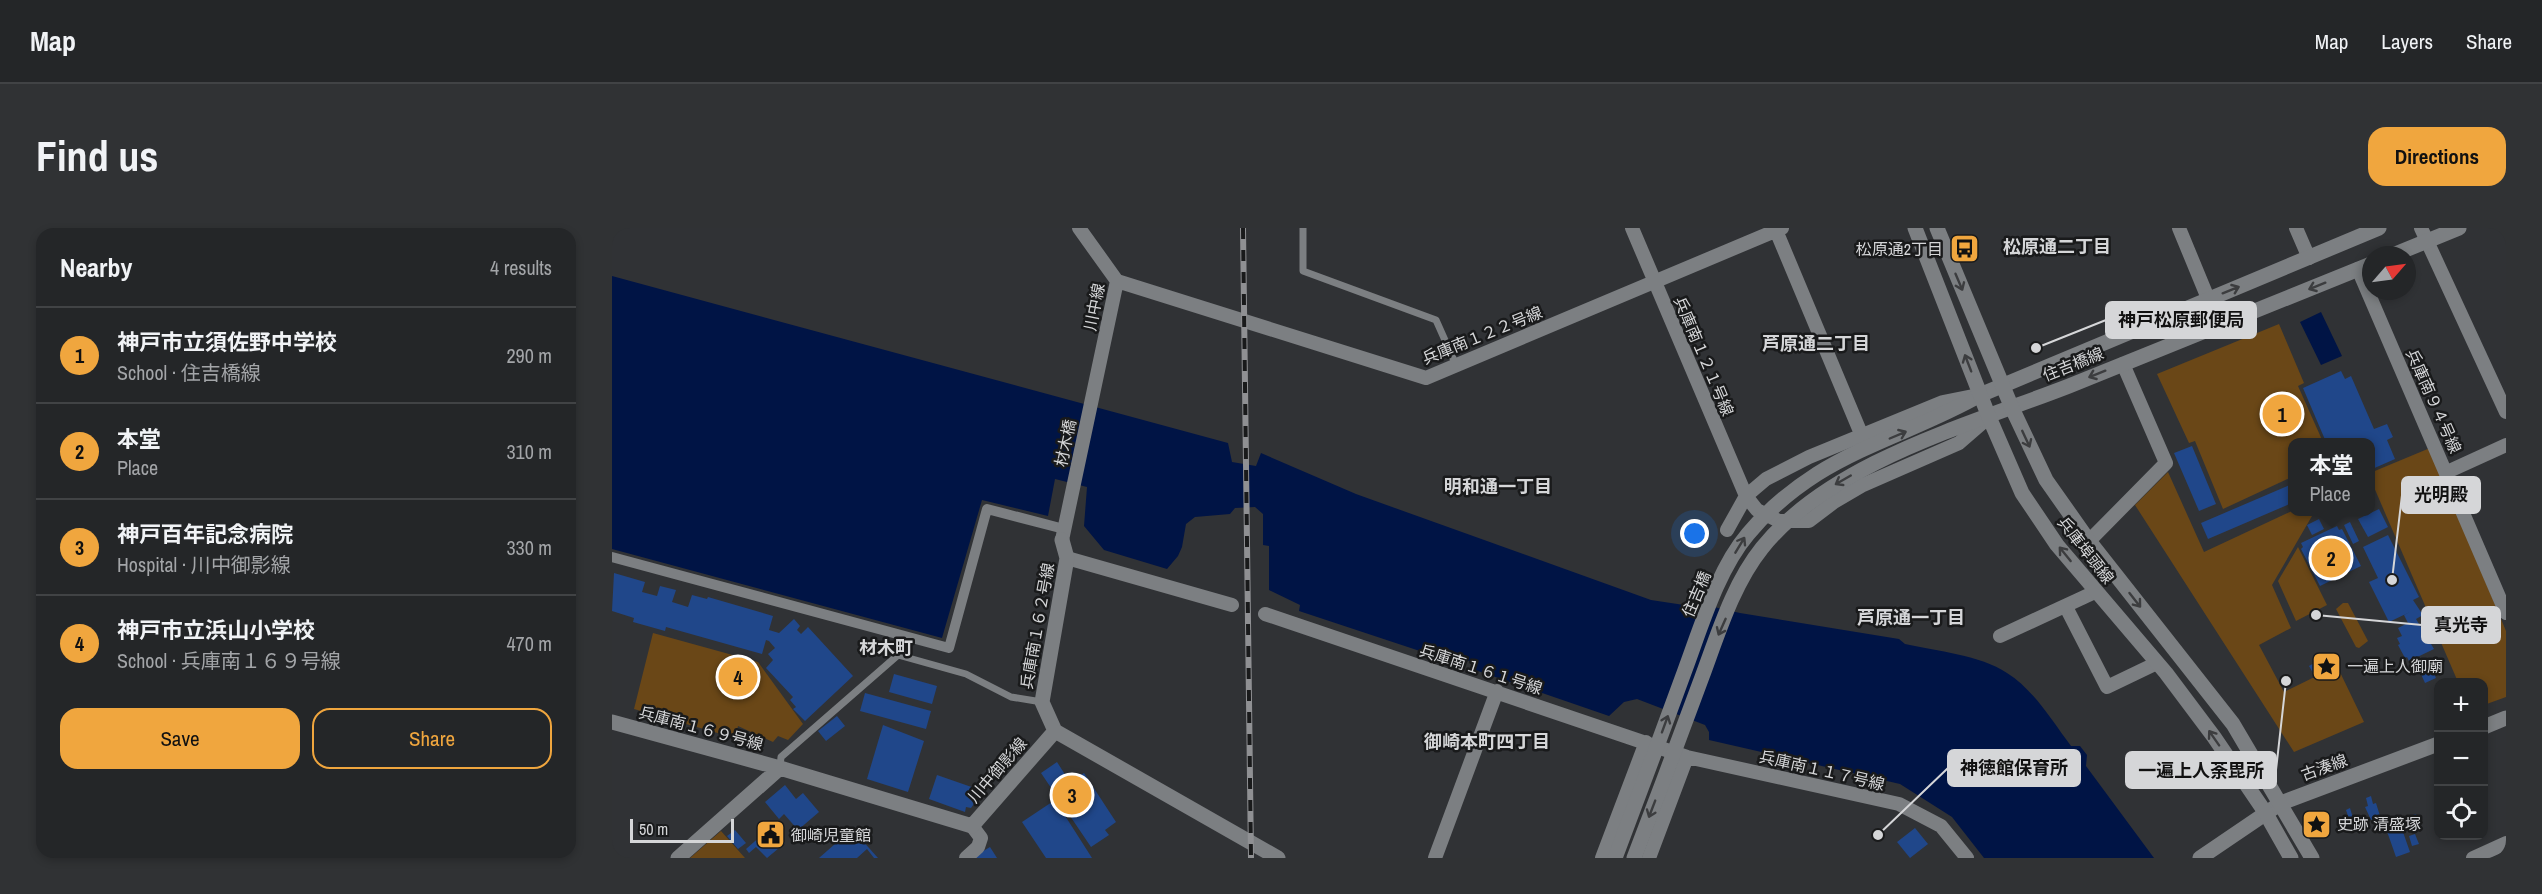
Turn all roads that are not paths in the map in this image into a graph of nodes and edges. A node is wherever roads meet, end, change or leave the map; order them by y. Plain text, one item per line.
1 (1079, 228) edge
2 (1303, 228) edge
3 (1632, 228) edge
4 (1915, 228) edge
5 (1937, 228) edge
6 (2179, 228) edge
7 (2296, 228) edge
8 (2379, 228) edge
9 (2458, 228) edge
10 (1778, 229) edge
11 (2424, 234) edge
12 (2406, 246) edge
13 (2309, 258) junction
14 (2362, 268) edge
15 (1117, 281) junction
16 (1654, 282) junction
17 (2208, 299) junction
18 (2378, 300) edge
19 (2219, 326) junction
20 (2123, 364) junction
21 (1456, 365) junction
22 (2002, 386) junction
23 (1980, 395) junction
24 (1090, 403) joint
25 (2012, 408) junction
26 (2506, 412) edge
27 (1989, 417) junction
28 (1862, 436) junction
29 (2506, 446) edge
30 (2447, 472) junction
31 (1071, 491) joint
32 (1746, 496) junction
33 (1726, 530) dead end
34 (1063, 535) junction
35 (2089, 541) junction
36 (612, 557) edge
37 (1067, 558) junction
38 (2116, 575) junction
39 (2095, 592) junction
40 (1232, 605) dead end
41 (2066, 608) junction
42 (2506, 613) edge
43 (1264, 614) dead end
44 (2000, 636) dead end
45 (2183, 659) junction
46 (2161, 668) junction
47 (1497, 691) junction
48 (1042, 702) junction
49 (2506, 718) edge
50 (612, 722) edge
51 (2488, 725) edge
52 (1055, 731) junction
53 (1646, 742) junction
54 (2434, 746) edge
55 (1687, 757) junction
56 (780, 768) junction
57 (2281, 803) junction
58 (2265, 812) junction
59 (972, 826) junction
60 (2506, 843) edge
61 (1654, 854) edge
62 (1271, 856) edge
63 (970, 857) edge
64 (678, 858) edge
65 (1435, 858) edge
66 (1602, 858) edge
67 (1616, 858) edge
68 (1634, 858) edge
69 (1967, 858) edge
70 (2200, 858) edge
71 (2291, 858) edge
72 (2312, 858) edge
73 (2473, 858) edge

1 - 15 street, 川中線
2 - 21 lane
3 - 16 street, 兵庫南１２１号線
23 -> 4 street, 兵庫埠頭線
5 -> 22 street, 兵庫埠頭線
6 - 17 street
7 - 13 street
8 - 13 street, 住吉橋線
9 - 11 street
10 - 16 street, 兵庫南１２２号線
10 - 28 street
11 - 12 street
11 - 26 street
17 -> 13 street, 住吉橋線
14 -> 19 street, 住吉橋線
15 - 21 street, 兵庫南１２２号線
15 - 24 street, 川中線
16 - 21 street, 兵庫南１２２号線
16 - 32 street, 兵庫南１２１号線
17 - 19 street
17 - 22 street, 住吉橋線
18 - 30 street, 兵庫南９４号線
19 - 20 street, 住吉橋線
20 -> 25 street, 住吉橋線
20 - 35 street
22 - 23 street, 住吉橋線
22 - 25 street, 兵庫埠頭線
23 - 27 street, 兵庫埠頭線
23 - 28 street
67 -> 23 street, 住吉橋
24 - 31 street, 材木橋
25 - 27 street, 住吉橋線
25 -> 35 street, 兵庫埠頭線
27 - 32 street
39 -> 27 street, 兵庫埠頭線
27 -> 68 street, 住吉橋線
28 - 32 street
29 - 30 street
30 - 42 street, 兵庫南９４号線
31 - 34 street, 兵庫南１６２号線
32 - 33 street
34 - 36 street
34 - 37 street, 兵庫南１６２号線
35 - 38 street, 兵庫埠頭線
37 - 40 street
37 - 48 street, 兵庫南１６２号線
38 - 39 street
38 -> 45 street, 兵庫埠頭線
39 - 41 street
39 - 46 street, 兵庫埠頭線
41 - 44 street
41 - 46 street
43 - 47 street, 兵庫南１６１号線
45 - 46 street
45 - 57 street, 兵庫埠頭線
58 -> 46 street, 兵庫埠頭線
47 - 53 street, 兵庫南１６１号線
47 - 65 street
48 - 52 street, 兵庫南１６２号線
48 - 56 lane
49 - 51 street
50 - 56 street, 兵庫南１６９号線
52 - 59 street, 川中御影線
52 - 62 street
53 - 55 street, 兵庫南１６１号線
53 - 66 street
54 - 57 street, 古湊線
55 - 61 street
55 - 69 street, 兵庫南１１７号線
56 - 59 street, 川中御影線
56 - 64 street
57 - 58 street, 古湊線
57 - 72 street, 兵庫埠頭線
58 - 70 street, 古湊線
58 - 71 street, 兵庫埠頭線
59 - 63 street
60 - 73 street

